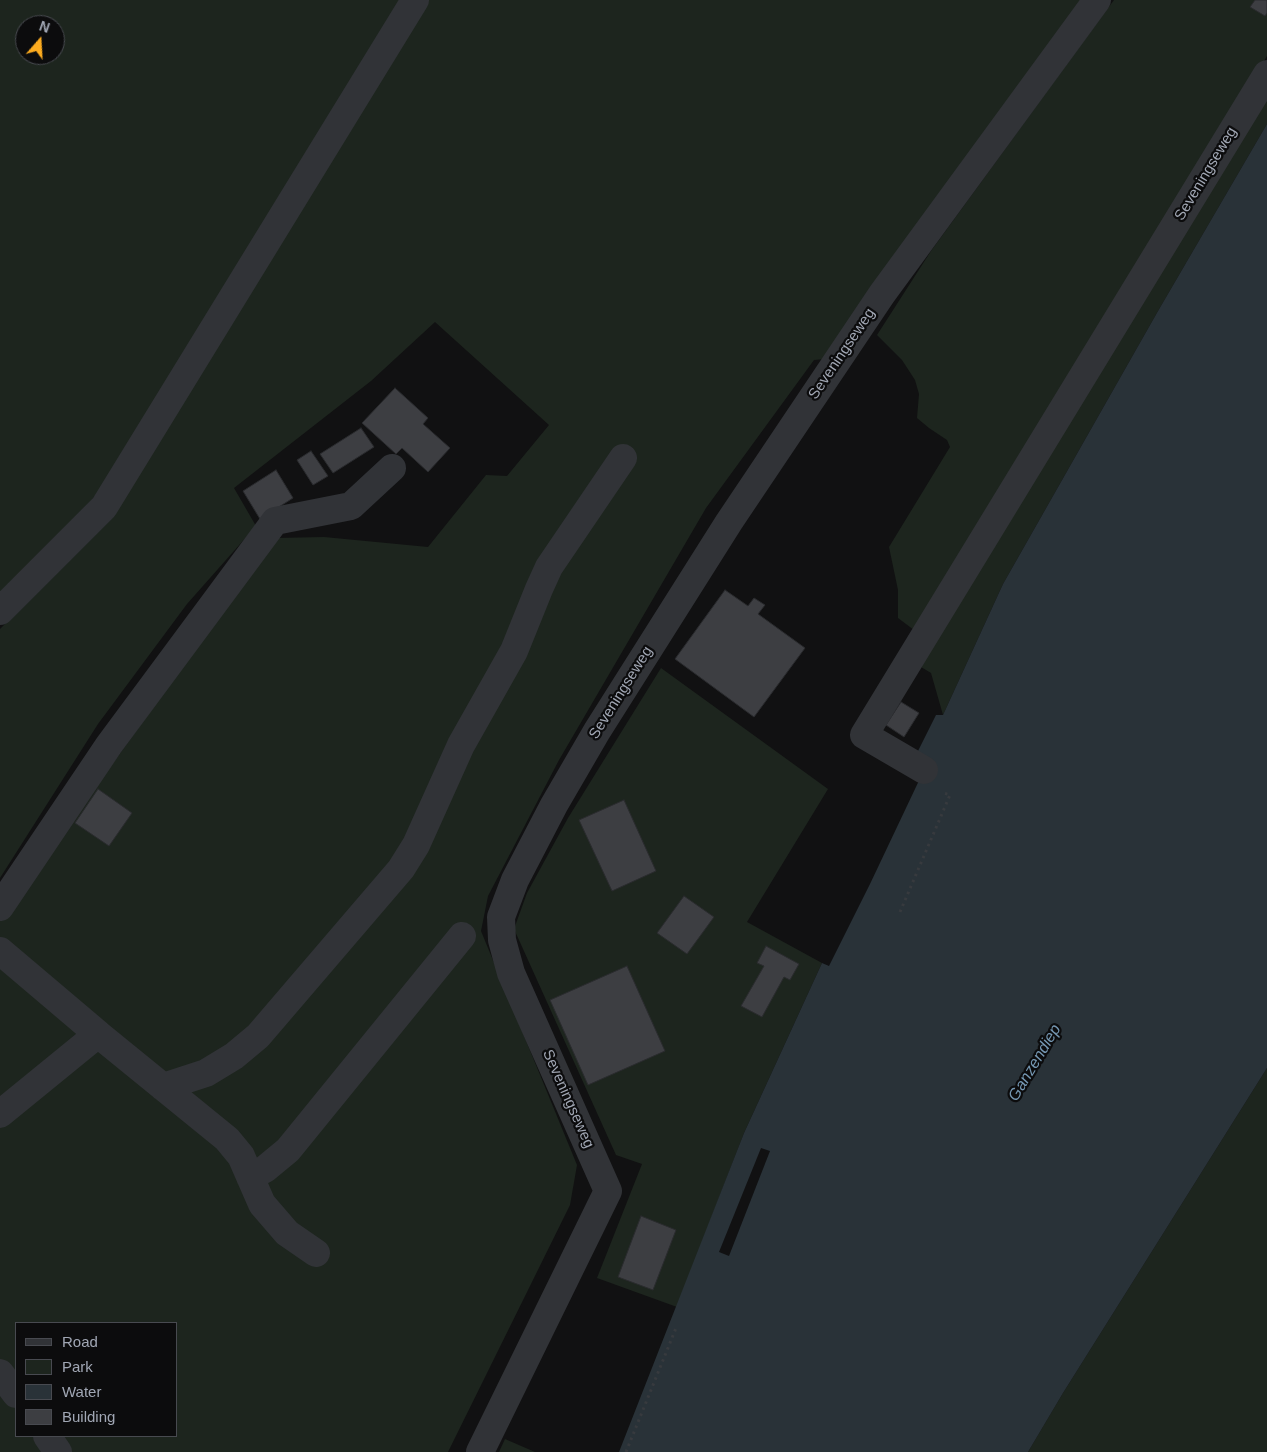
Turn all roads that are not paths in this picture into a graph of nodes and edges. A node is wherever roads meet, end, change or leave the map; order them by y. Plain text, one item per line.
1 (414, 0) edge
2 (1097, 0) edge
3 (1267, 74) edge
4 (622, 458) dead end
5 (392, 468) dead end
6 (0, 611) edge
7 (924, 770) dead end
8 (0, 907) edge
9 (462, 936) dead end
10 (0, 951) edge
11 (98, 1034) junction
12 (163, 1087) junction
13 (0, 1114) edge
14 (250, 1177) junction
15 (316, 1253) dead end
16 (0, 1373) edge
17 (15, 1393) edge
18 (47, 1437) edge
19 (58, 1452) edge
20 (480, 1452) edge

1 - 6 street
2 - 20 street, Seveningseweg
3 - 7 street, Seveningseweg
4 - 12 street
5 - 8 street
9 - 14 street
10 - 11 street
11 - 12 street
11 - 13 street
12 - 14 street
14 - 15 street
16 - 17 street
18 - 19 street

